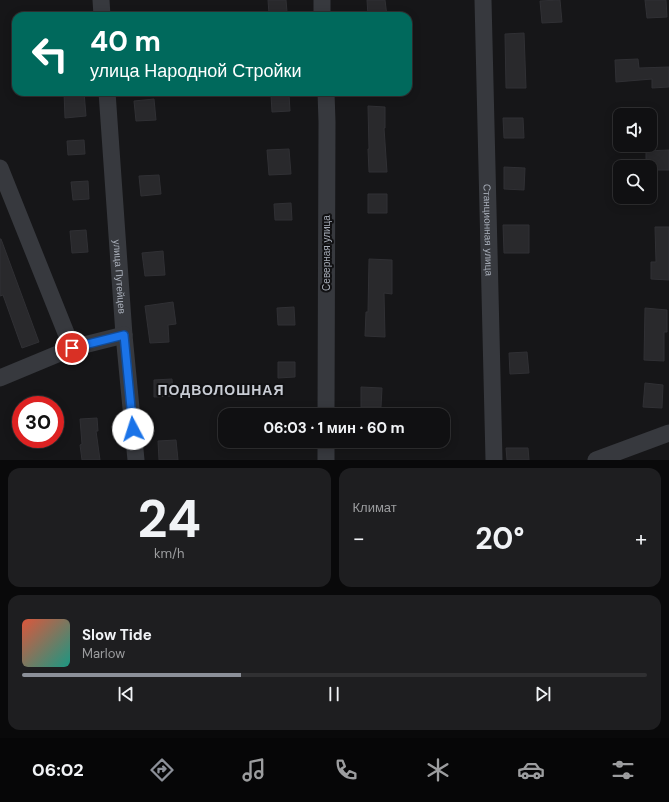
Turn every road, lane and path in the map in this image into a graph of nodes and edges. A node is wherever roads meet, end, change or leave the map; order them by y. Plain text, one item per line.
1 (101, 0) edge
2 (322, 0) edge
3 (483, 0) edge
4 (102, 12) edge
5 (322, 12) edge
6 (107, 96) edge
7 (326, 96) edge
8 (0, 168) edge
9 (124, 335) junction
10 (72, 348) junction
11 (0, 378) edge
12 (326, 408) edge
13 (669, 433) edge
14 (326, 448) edge
15 (136, 460) edge
16 (326, 460) edge
17 (494, 460) edge
18 (596, 460) edge

1 - 4 street
2 - 5 street
3 - 17 street, Станционная улица
6 - 9 street, улица Путейцев
7 - 12 street, Северная улица
8 - 10 street
9 - 10 street
9 - 15 street, улица Путейцев
10 - 11 street
13 - 18 street
14 - 16 street

